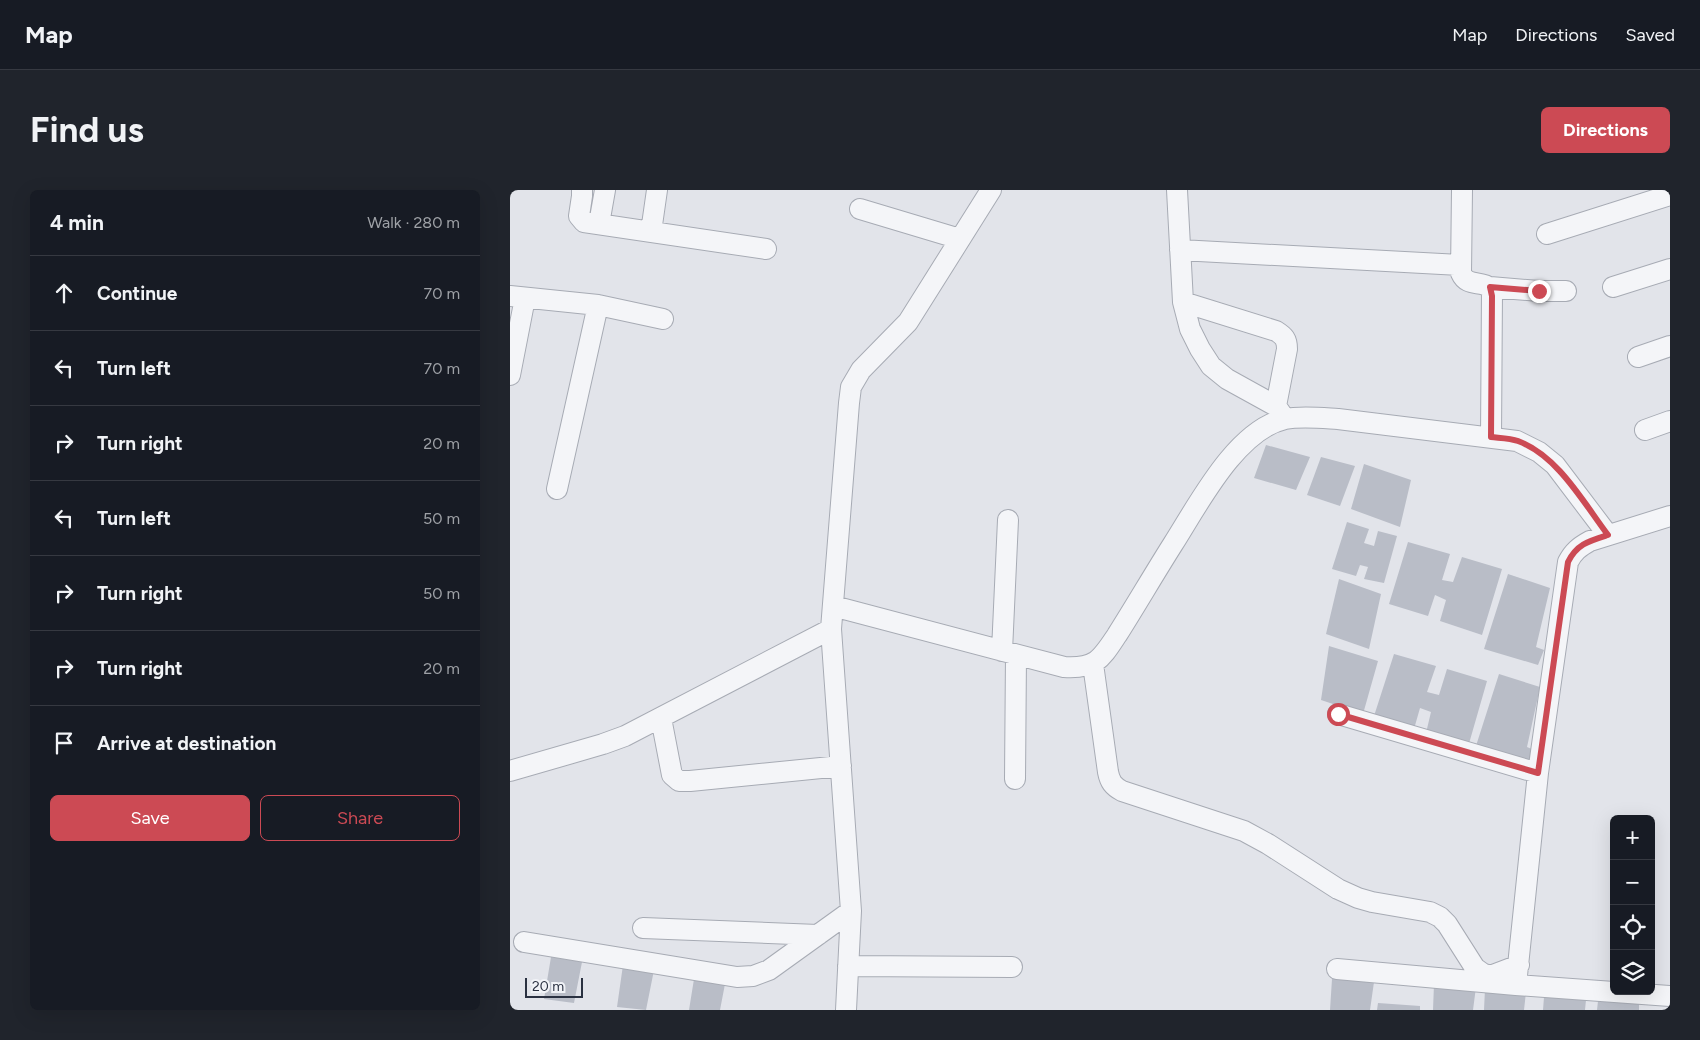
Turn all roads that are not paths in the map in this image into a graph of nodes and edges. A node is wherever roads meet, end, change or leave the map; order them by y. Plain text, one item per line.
1 (582, 190) edge
2 (606, 190) edge
3 (657, 190) edge
4 (991, 190) edge
5 (1177, 190) edge
6 (1462, 190) edge
7 (1670, 192) edge
8 (860, 209) dead end
9 (599, 224) junction
10 (651, 232) junction
11 (1547, 234) dead end
12 (960, 239) junction
13 (766, 249) dead end
14 (1180, 250) junction
15 (1460, 265) junction
16 (1670, 269) edge
17 (1490, 287) junction
18 (1613, 287) dead end
19 (1566, 291) dead end
20 (517, 297) edge
21 (1184, 302) junction
22 (598, 305) junction
23 (662, 319) dead end
24 (1670, 346) edge
25 (1638, 357) dead end
26 (510, 375) edge
27 (1280, 412) junction
28 (1670, 422) edge
29 (1645, 430) dead end
30 (1491, 437) junction
31 (557, 489) dead end
32 (1670, 516) edge
33 (1008, 520) dead end
34 (1608, 535) junction
35 (832, 606) junction
36 (831, 629) junction
37 (1009, 653) junction
38 (1093, 664) junction
39 (1338, 714) dead end
40 (661, 718) junction
41 (841, 766) junction
42 (510, 771) edge
43 (1538, 773) junction
44 (1015, 779) dead end
45 (852, 911) junction
46 (643, 928) dead end
47 (818, 935) junction
48 (524, 942) dead end
49 (1519, 965) junction
50 (848, 966) junction
51 (1012, 967) dead end
52 (1337, 969) dead end
53 (1516, 985) junction
54 (1670, 996) edge
55 (846, 1010) edge

1 - 9 street
2 - 9 street
3 - 10 street
4 - 12 street
5 - 14 street
6 - 15 street
7 - 11 street
8 - 12 street
9 - 10 street
10 - 13 street
12 - 35 street
14 - 15 street
14 - 21 street
15 - 17 street
16 - 18 street
17 - 19 street
17 - 30 street
20 - 22 street
20 - 26 street
21 - 27 street
21 - 27 street
22 - 23 street
22 - 31 street
24 - 25 street
27 - 30 street
27 - 38 street
28 - 29 street
30 - 34 street
32 - 34 street
33 - 37 street
34 - 43 street
35 - 36 street
35 - 37 street
36 - 40 street
36 - 41 street
37 - 38 street
37 - 44 street
38 - 49 street
39 - 43 street
40 - 41 street
40 - 42 street
41 - 45 street
43 - 49 street
45 - 47 street
45 - 50 street
46 - 47 street
47 - 48 street
49 - 53 street
50 - 51 street
50 - 55 street
52 - 53 street
53 - 54 street

